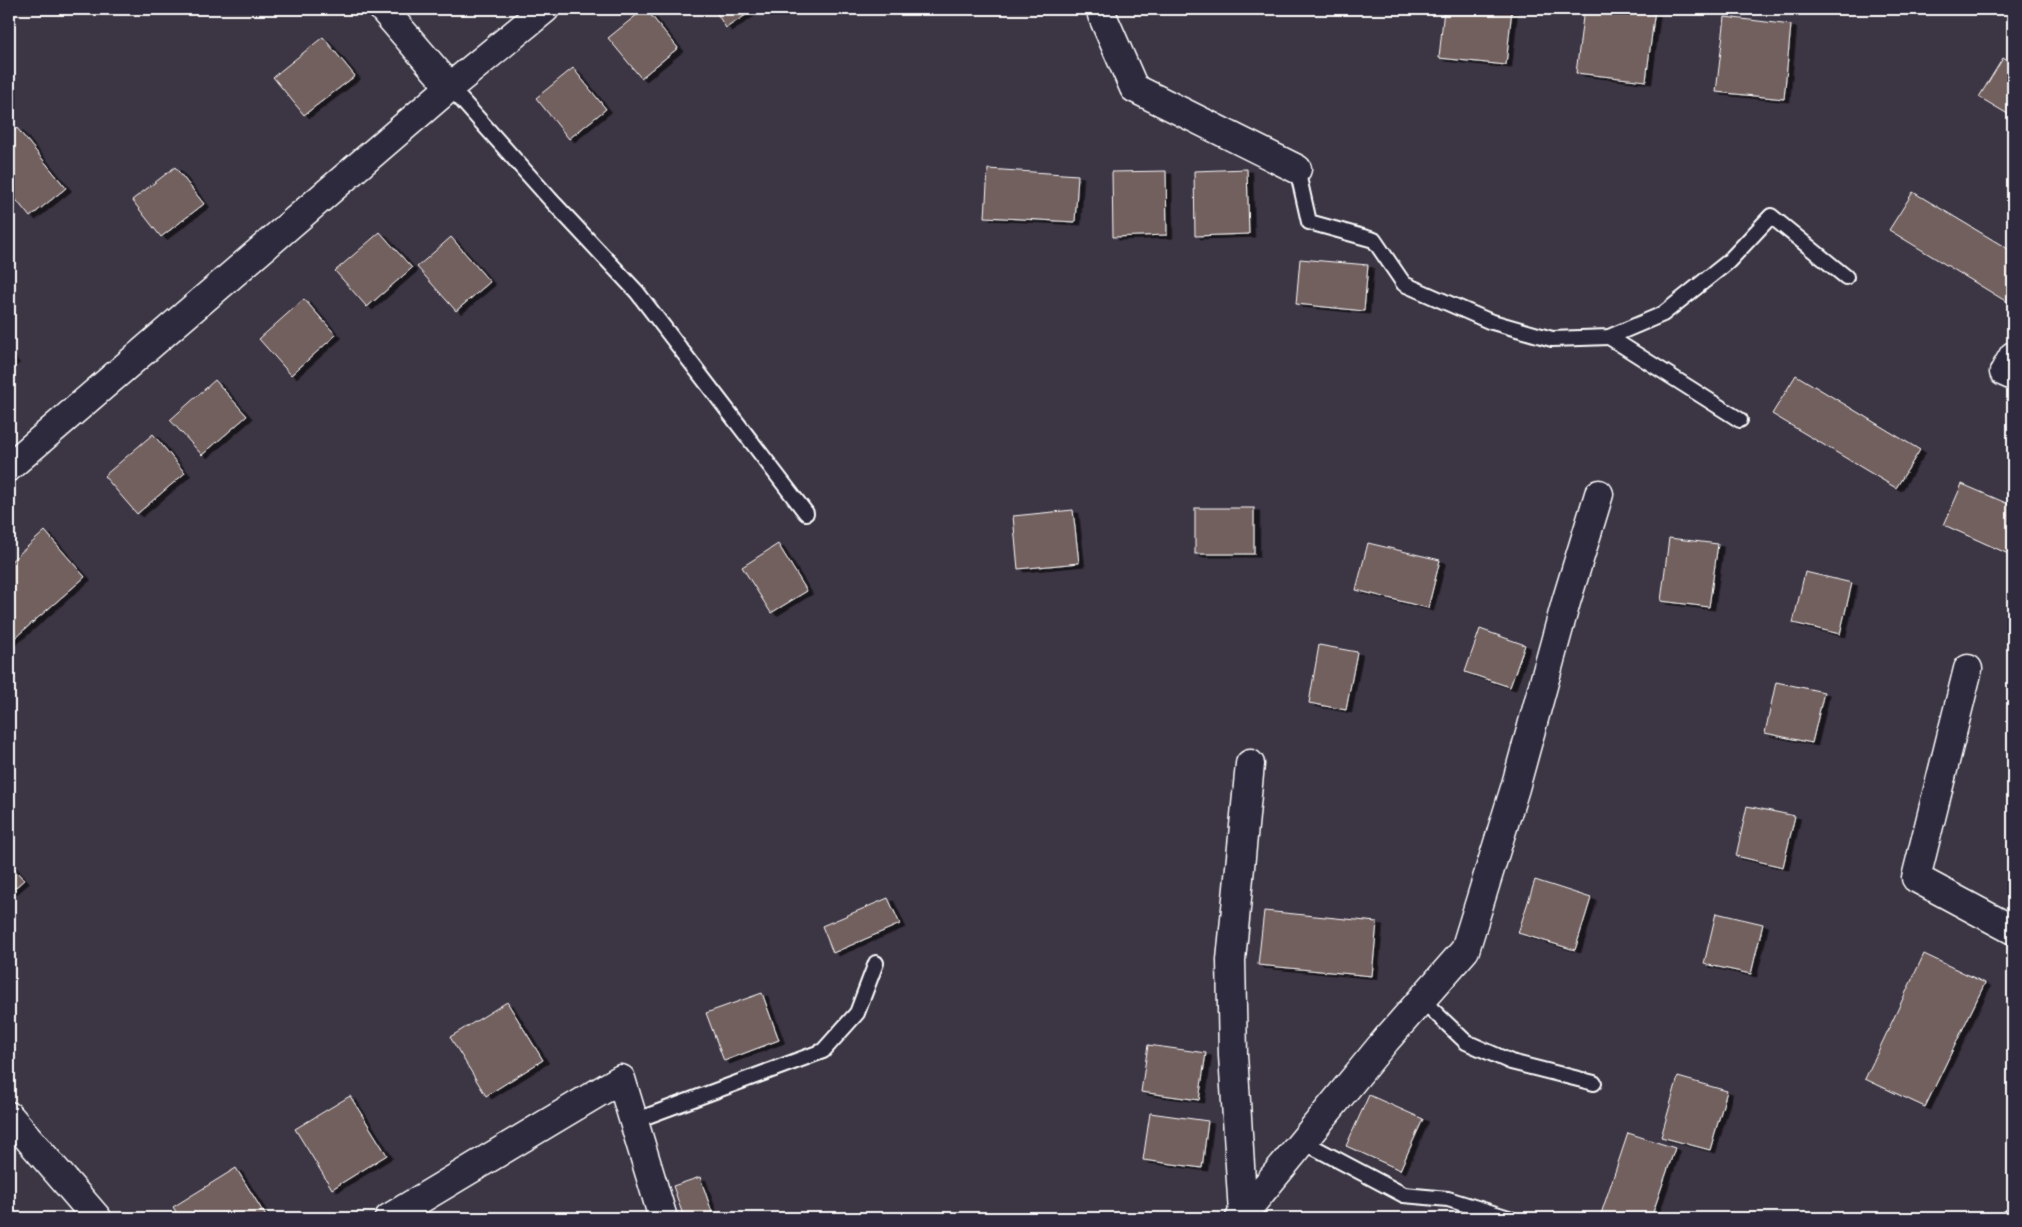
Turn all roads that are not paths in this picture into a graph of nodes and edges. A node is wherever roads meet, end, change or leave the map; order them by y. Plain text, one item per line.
1 (383, 9) edge
2 (545, 9) edge
3 (1102, 9) edge
4 (450, 87) junction
5 (1297, 169) joint
6 (1846, 276) dead end
7 (1609, 337) junction
8 (2013, 356) edge
9 (2013, 376) edge
10 (1740, 420) dead end
11 (9, 467) edge
12 (1599, 494) dead end
13 (806, 513) dead end
14 (1968, 669) dead end
15 (1250, 764) dead end
16 (2013, 930) edge
17 (876, 963) dead end
18 (1421, 999) junction
19 (1594, 1083) dead end
20 (9, 1116) edge
21 (634, 1121) junction
22 (1302, 1141) junction
23 (2013, 1215) edge
24 (1241, 1216) edge
25 (97, 1218) edge
26 (389, 1218) edge
27 (663, 1218) edge
28 (1509, 1218) edge
29 (2009, 1218) edge

1 - 4 street
2 - 4 street
3 - 5 street
4 - 11 street
4 - 13 lane
5 - 7 lane
6 - 7 lane
7 - 10 lane
8 - 9 street
12 - 18 street
14 - 16 street
15 - 24 street
17 - 21 lane
18 - 19 lane
18 - 22 street
20 - 25 street
21 - 26 street
21 - 27 street
22 - 24 street
22 - 28 lane
23 - 29 lane

